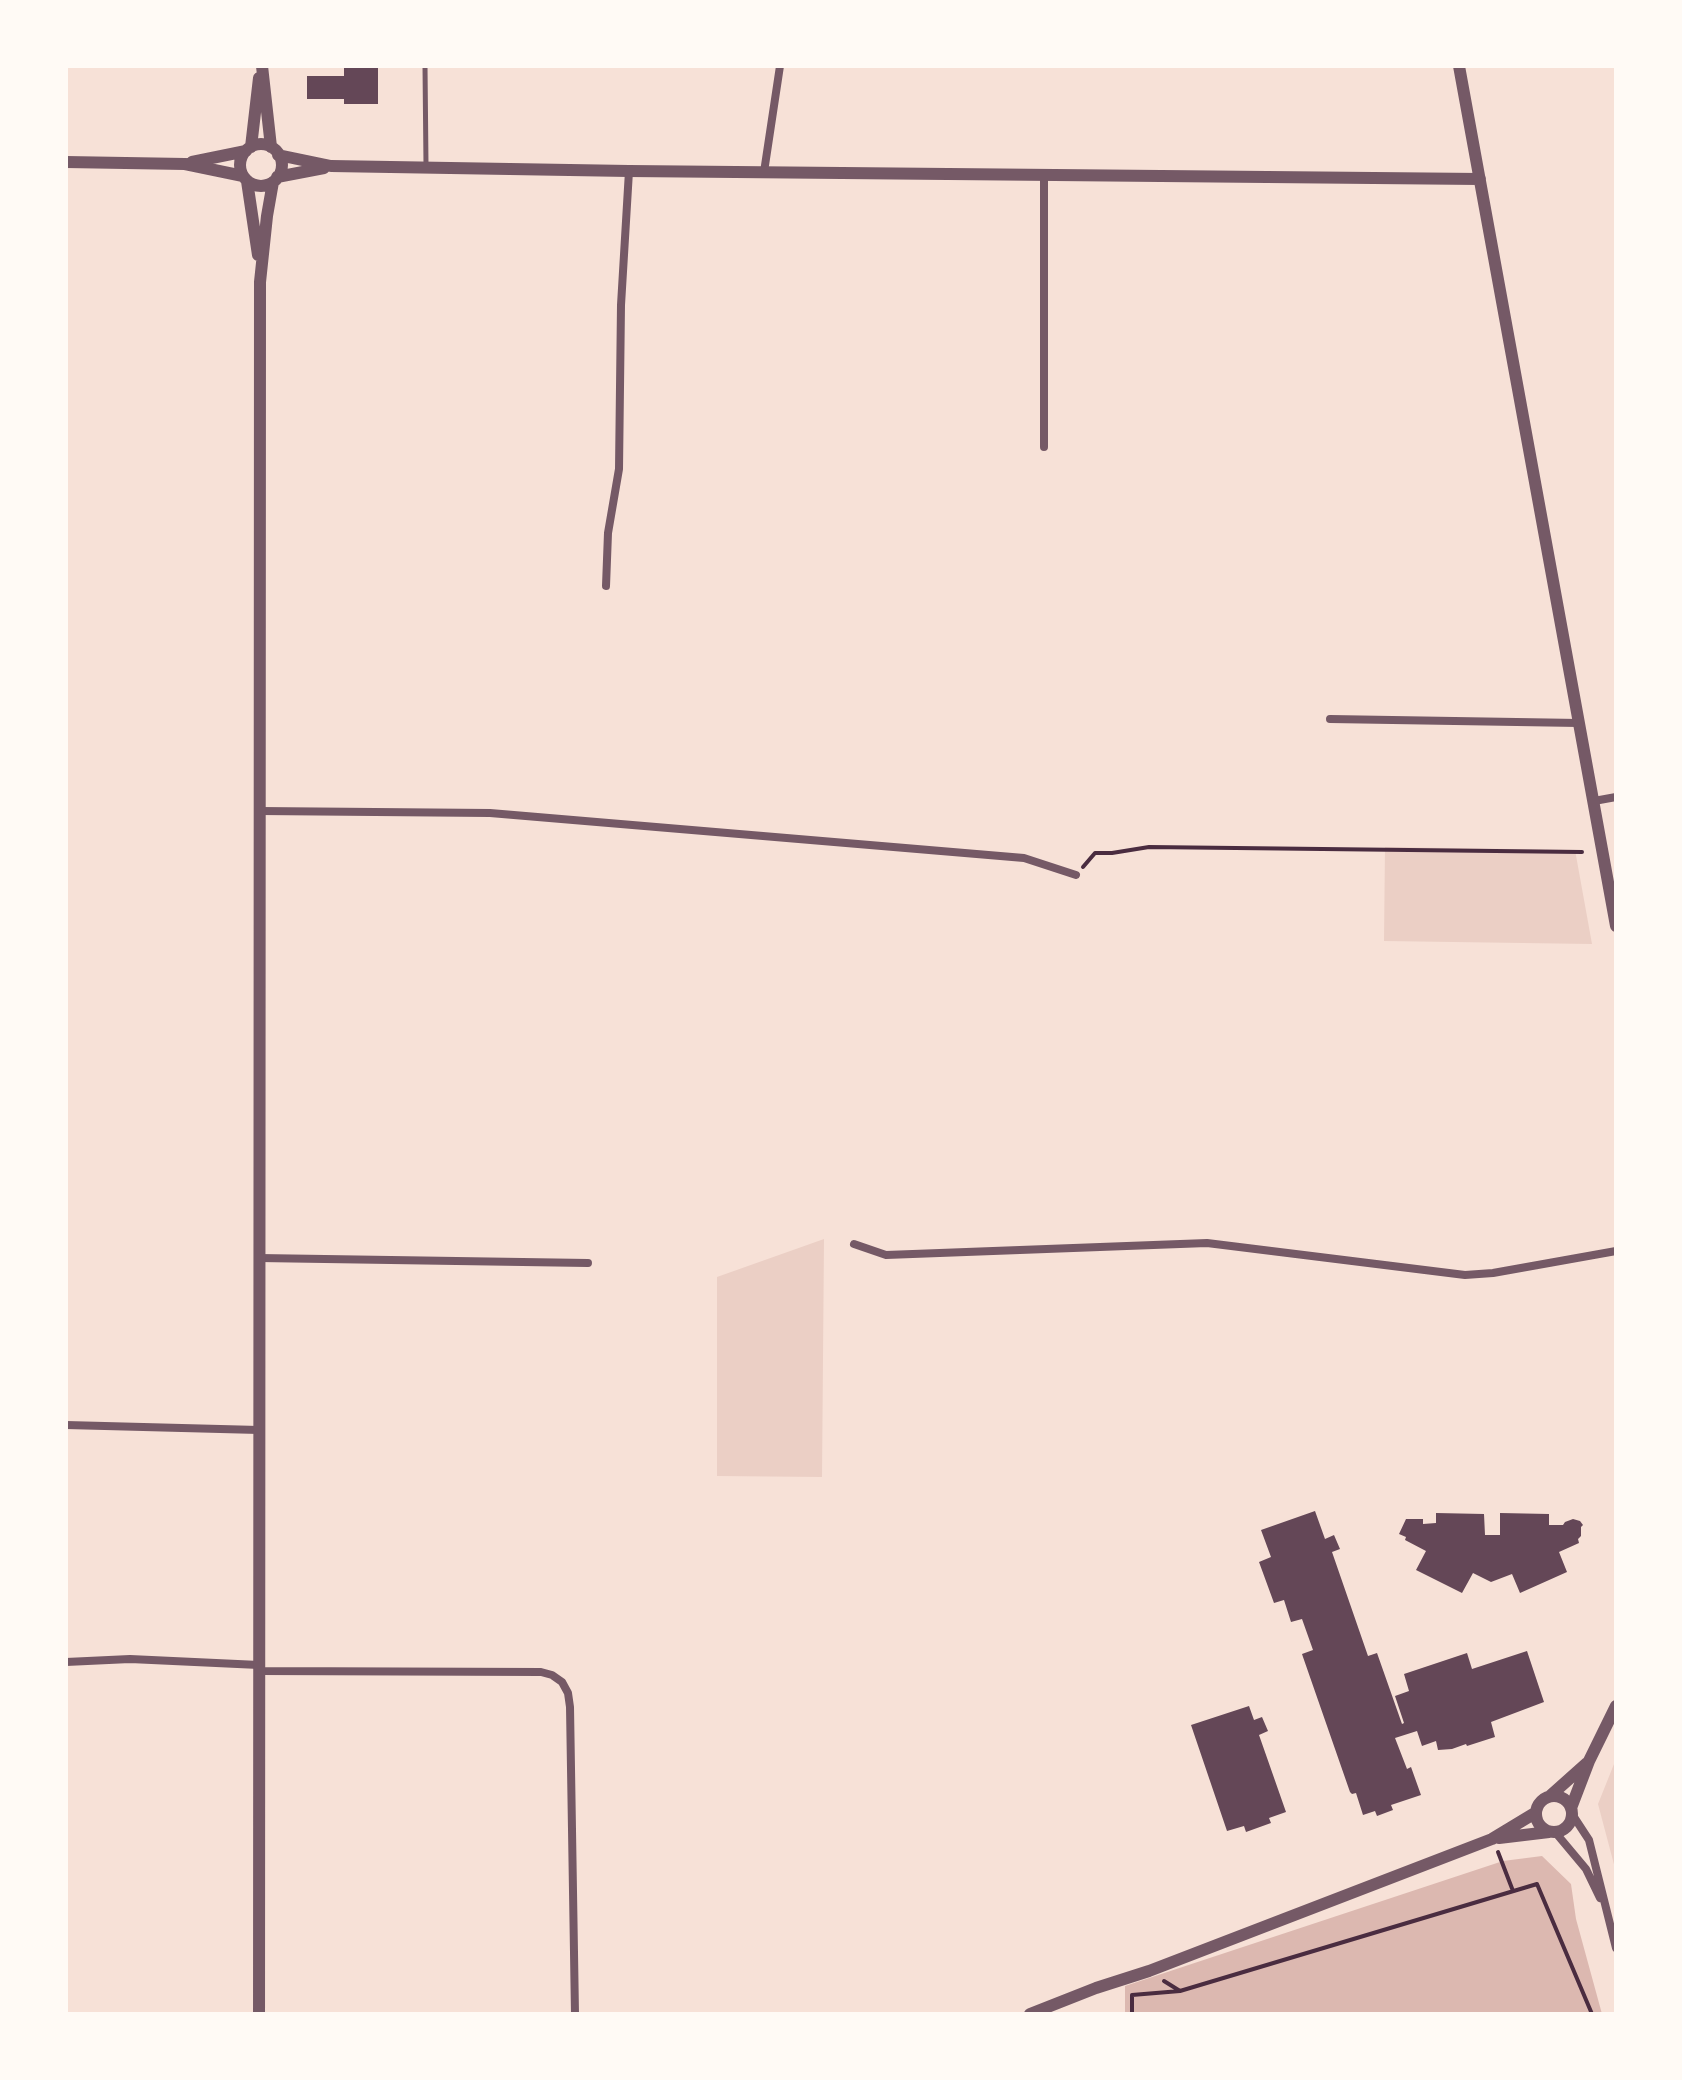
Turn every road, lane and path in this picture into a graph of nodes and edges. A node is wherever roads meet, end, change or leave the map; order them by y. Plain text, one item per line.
1 (261, 66) edge
2 (425, 66) edge
3 (780, 66) edge
4 (1459, 66) edge
5 (248, 149) junction
6 (275, 151) junction
7 (66, 162) edge
8 (185, 164) junction
9 (331, 166) junction
10 (426, 168) junction
11 (629, 171) junction
12 (764, 172) junction
13 (1044, 175) junction
14 (245, 179) junction
15 (1480, 179) junction
16 (275, 180) junction
17 (260, 282) junction
18 (1044, 447) dead end
19 (606, 586) dead end
20 (1330, 719) dead end
21 (1579, 723) junction
22 (1616, 797) edge
23 (1594, 801) junction
24 (260, 811) junction
25 (1582, 852) dead end
26 (1076, 875) joint
27 (1616, 926) edge
28 (854, 1244) dead end
29 (1616, 1251) edge
30 (259, 1258) junction
31 (588, 1263) dead end
32 (66, 1425) edge
33 (259, 1430) junction
34 (66, 1662) edge
35 (259, 1668) junction
36 (1616, 1706) edge
37 (1589, 1761) junction
38 (1550, 1796) junction
39 (1572, 1811) junction
40 (1535, 1813) junction
41 (1552, 1832) junction
42 (1494, 1844) junction
43 (1513, 1891) junction
44 (1607, 1913) junction
45 (1616, 1948) edge
46 (259, 2014) edge
47 (575, 2014) edge
48 (1030, 2014) edge
49 (1132, 2014) edge
50 (1592, 2014) edge

1 - 5 street
1 - 6 street
2 - 10 lane
3 - 12 street
4 - 15 street
5 - 6 street
5 - 8 street
5 - 14 street
6 - 9 street
6 - 16 street
7 - 8 street
8 - 14 street
9 - 10 street
9 - 16 street
10 - 11 street
11 - 12 street
11 - 19 street
12 - 13 street
13 - 15 street
13 - 18 street
14 - 16 street
14 - 17 street
15 - 21 street
16 - 17 street
17 - 24 street
20 - 21 street
21 - 23 street
22 - 23 street
23 - 27 street
24 - 26 street
24 - 30 street
25 - 26 path
28 - 29 street
30 - 31 street
30 - 33 street
32 - 33 street
33 - 35 street
34 - 35 street
35 - 46 street
35 - 47 street
36 - 37 street
37 - 38 street
37 - 39 street
38 - 39 street
38 - 40 street
39 - 41 street
39 - 44 street
40 - 41 street
40 - 42 street
41 - 42 street
41 - 44 street
42 - 43 path
42 - 48 street
43 - 49 path
43 - 50 path
44 - 45 street

